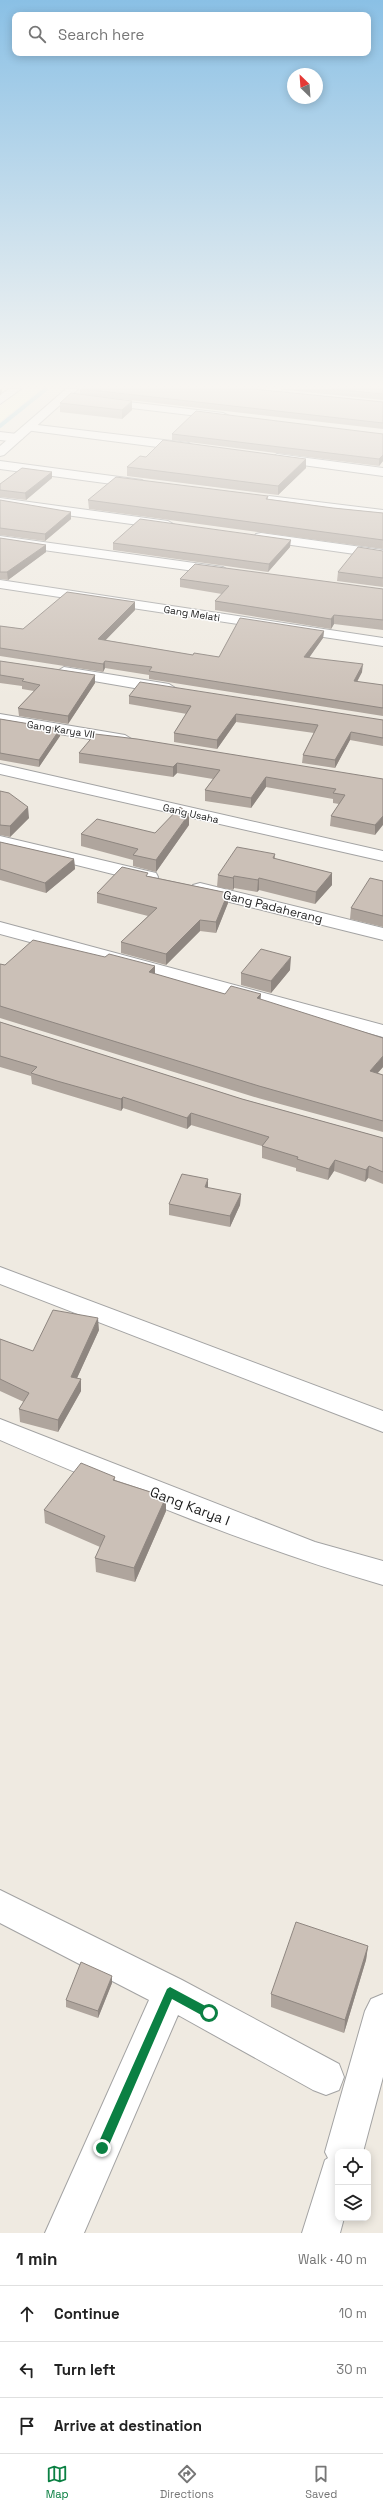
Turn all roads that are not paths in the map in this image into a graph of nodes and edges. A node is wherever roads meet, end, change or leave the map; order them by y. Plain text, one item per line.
1 (253, 498) edge
2 (0, 502) edge
3 (383, 514) edge
4 (180, 526) edge
5 (250, 536) edge
6 (0, 540) edge
7 (383, 554) edge
8 (234, 572) edge
9 (0, 584) edge
10 (383, 642) edge
11 (47, 669) edge
12 (188, 692) edge
13 (0, 719) edge
14 (142, 742) edge
15 (0, 769) edge
16 (0, 841) edge
17 (383, 856) edge
18 (0, 928) edge
19 (383, 934) edge
20 (383, 1031) edge
21 (0, 1275) edge
22 (383, 1422) edge
23 (0, 1429) edge
24 (383, 1573) edge
25 (0, 1906) edge
26 (170, 1992) junction
27 (383, 2011) edge
28 (326, 2077) dead end
29 (345, 2149) edge
30 (335, 2184) edge
31 (64, 2233) edge
32 (321, 2233) edge

1 - 3 street
2 - 4 street
5 - 7 street
6 - 8 street
9 - 10 street, Gang Melati
11 - 12 street
13 - 14 street, Gang Karya VII
15 - 17 street, Gang Usaha
16 - 19 street, Gang Padaherang
18 - 20 street
21 - 22 street
23 - 24 street, Gang Karya I
25 - 26 street
26 - 28 street
26 - 31 street
27 - 29 street
30 - 32 street

